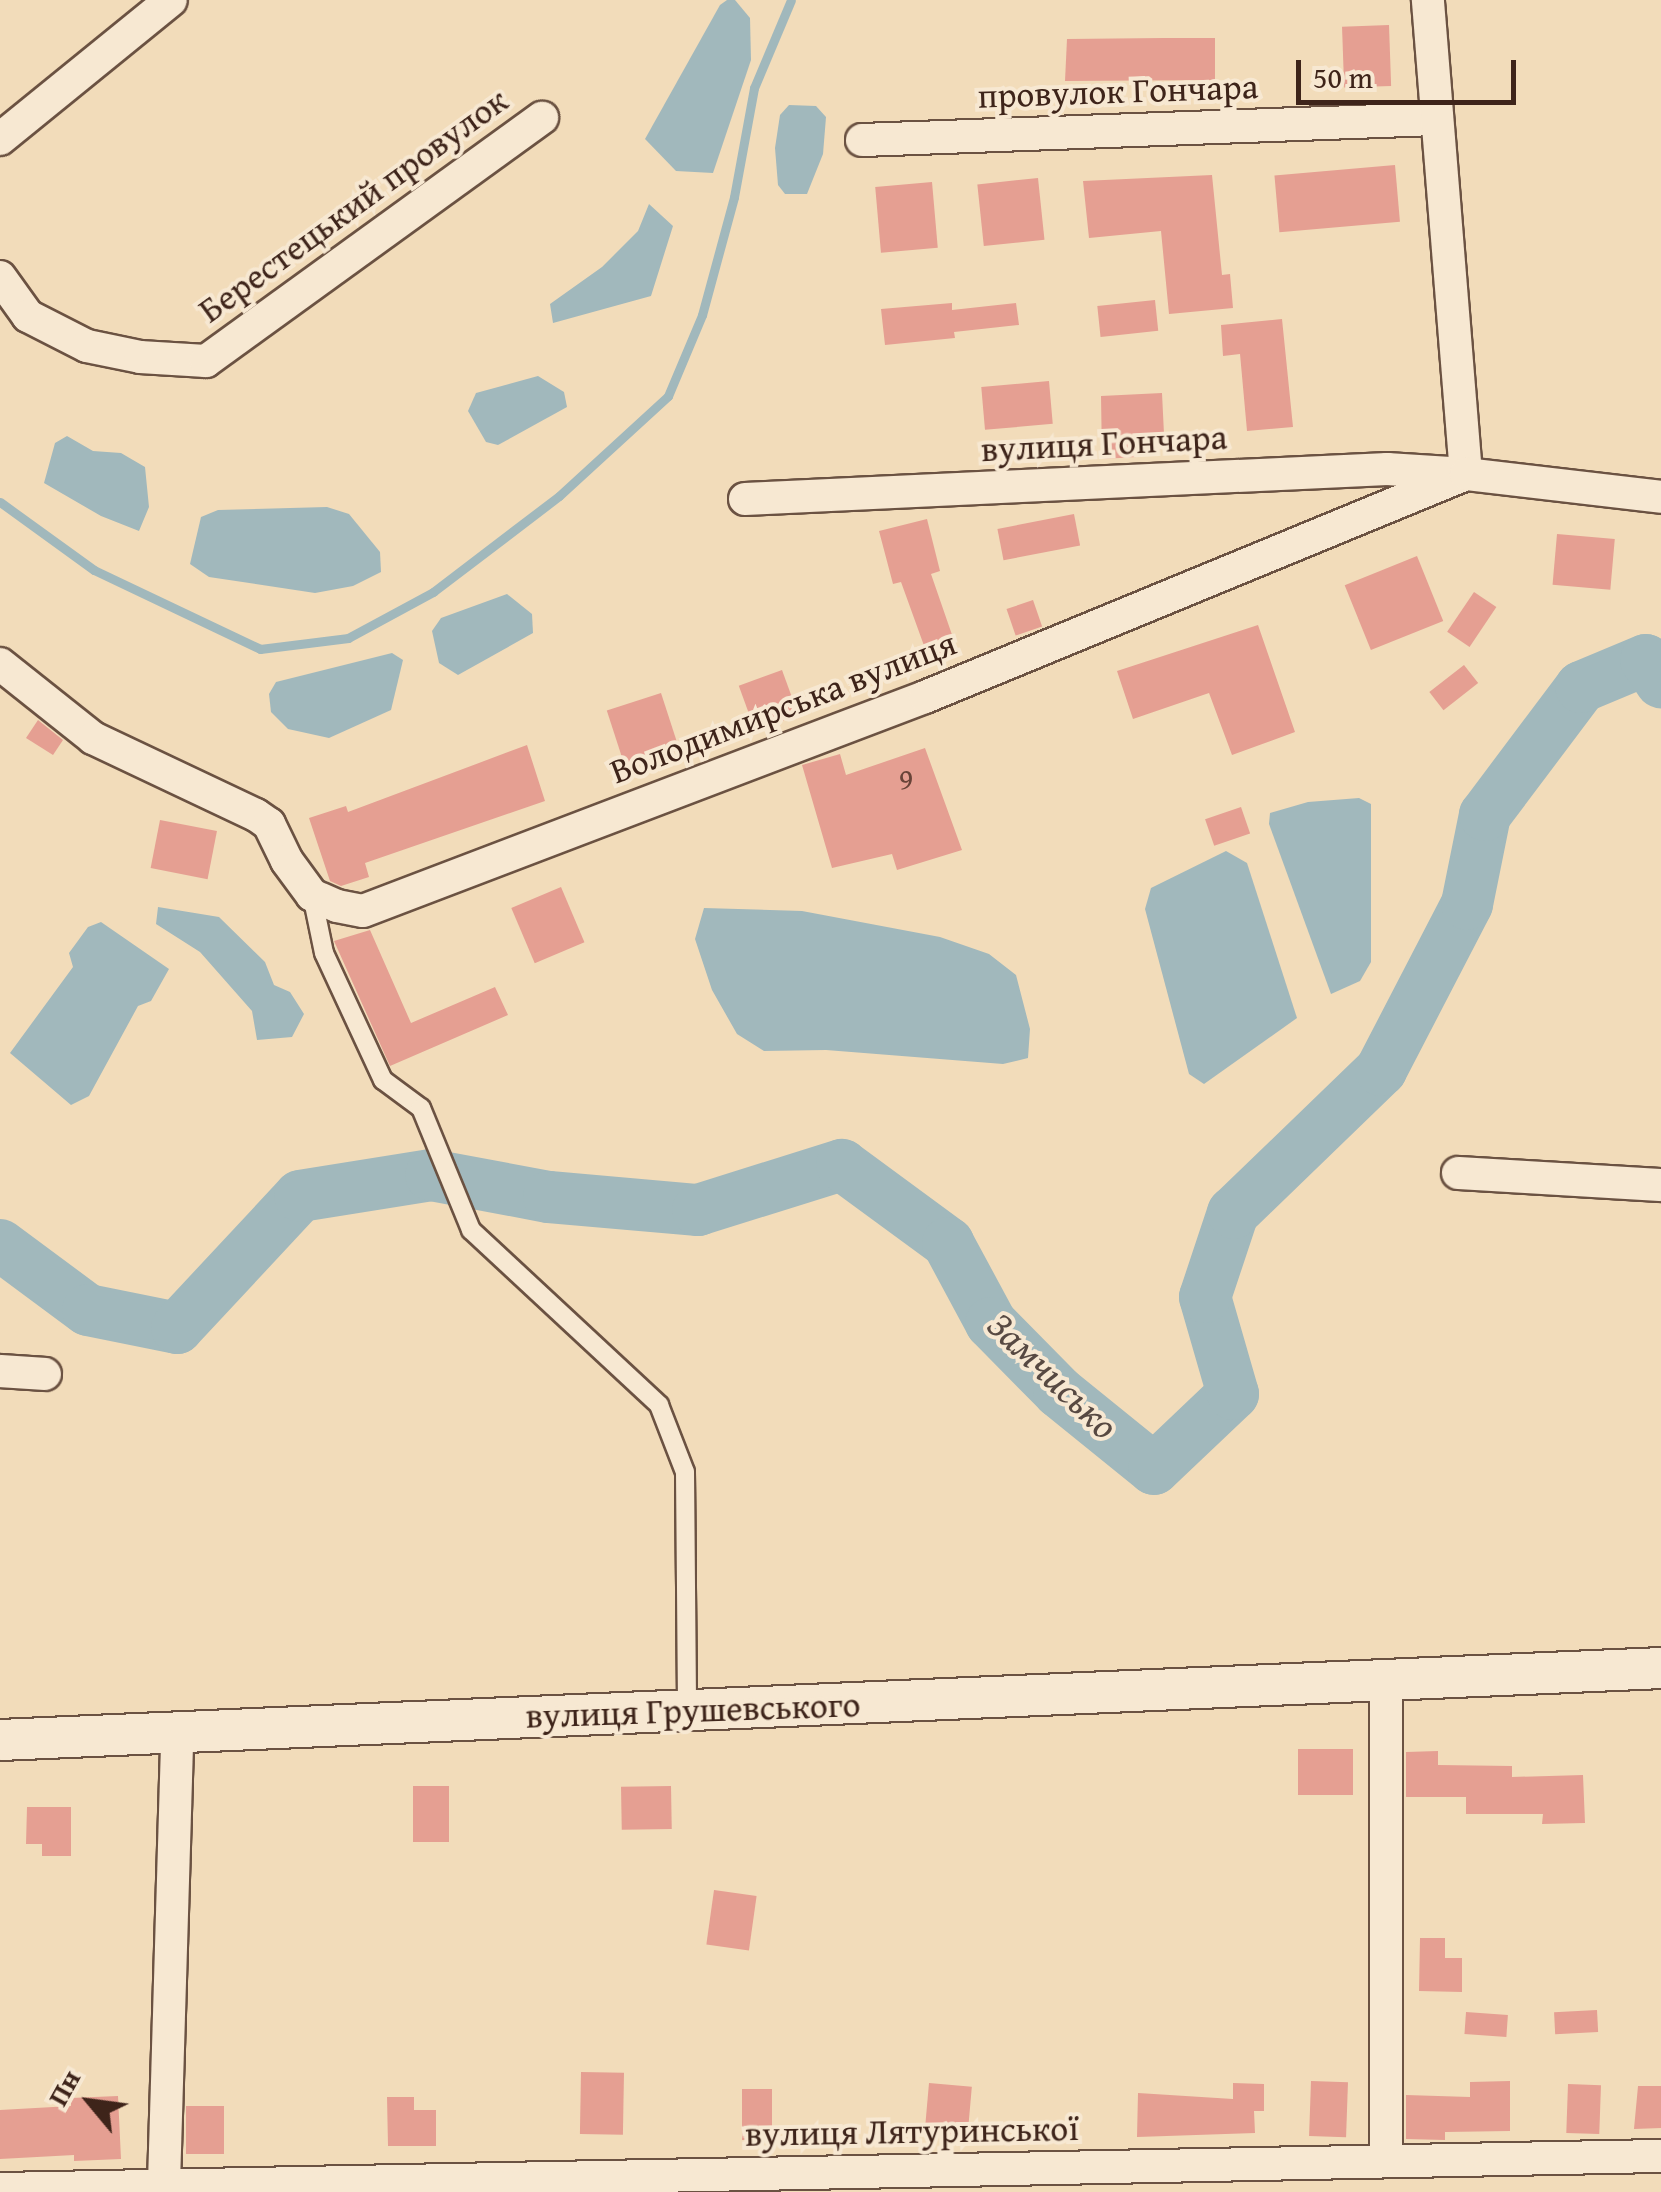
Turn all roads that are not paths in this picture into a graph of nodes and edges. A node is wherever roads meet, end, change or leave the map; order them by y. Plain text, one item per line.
1 (171, 0) edge
2 (1428, 0) edge
3 (542, 118) dead end
4 (1436, 119) junction
5 (0, 139) edge
6 (862, 140) dead end
7 (0, 277) edge
8 (1466, 474) junction
9 (1661, 497) edge
10 (745, 499) dead end
11 (0, 664) edge
12 (312, 895) junction
13 (1458, 1173) dead end
14 (1661, 1185) edge
15 (0, 1371) edge
16 (45, 1374) dead end
17 (1661, 1668) edge
18 (1386, 1680) junction
19 (686, 1710) junction
20 (177, 1732) junction
21 (0, 1740) edge
22 (1661, 2156) edge
23 (1386, 2159) junction
24 (164, 2183) junction
25 (0, 2189) edge

1 - 5 street
2 - 4 street
3 - 7 street, Берестецький провулок
4 - 6 street, провулок Гончара
4 - 8 street
8 - 9 street, Володимирська вулиця
8 - 10 street, вулиця Гончара
8 - 12 street, Володимирська вулиця
11 - 12 street
12 - 19 lane
13 - 14 street
15 - 16 street
17 - 18 street, вулиця Грушевського
18 - 19 street, вулиця Грушевського
18 - 23 street
19 - 20 street, вулиця Грушевського
20 - 21 street, вулиця Грушевського
20 - 24 street
22 - 23 street, вулиця Лятуринської
23 - 24 street, вулиця Лятуринської
24 - 25 street, вулиця Лятуринської

